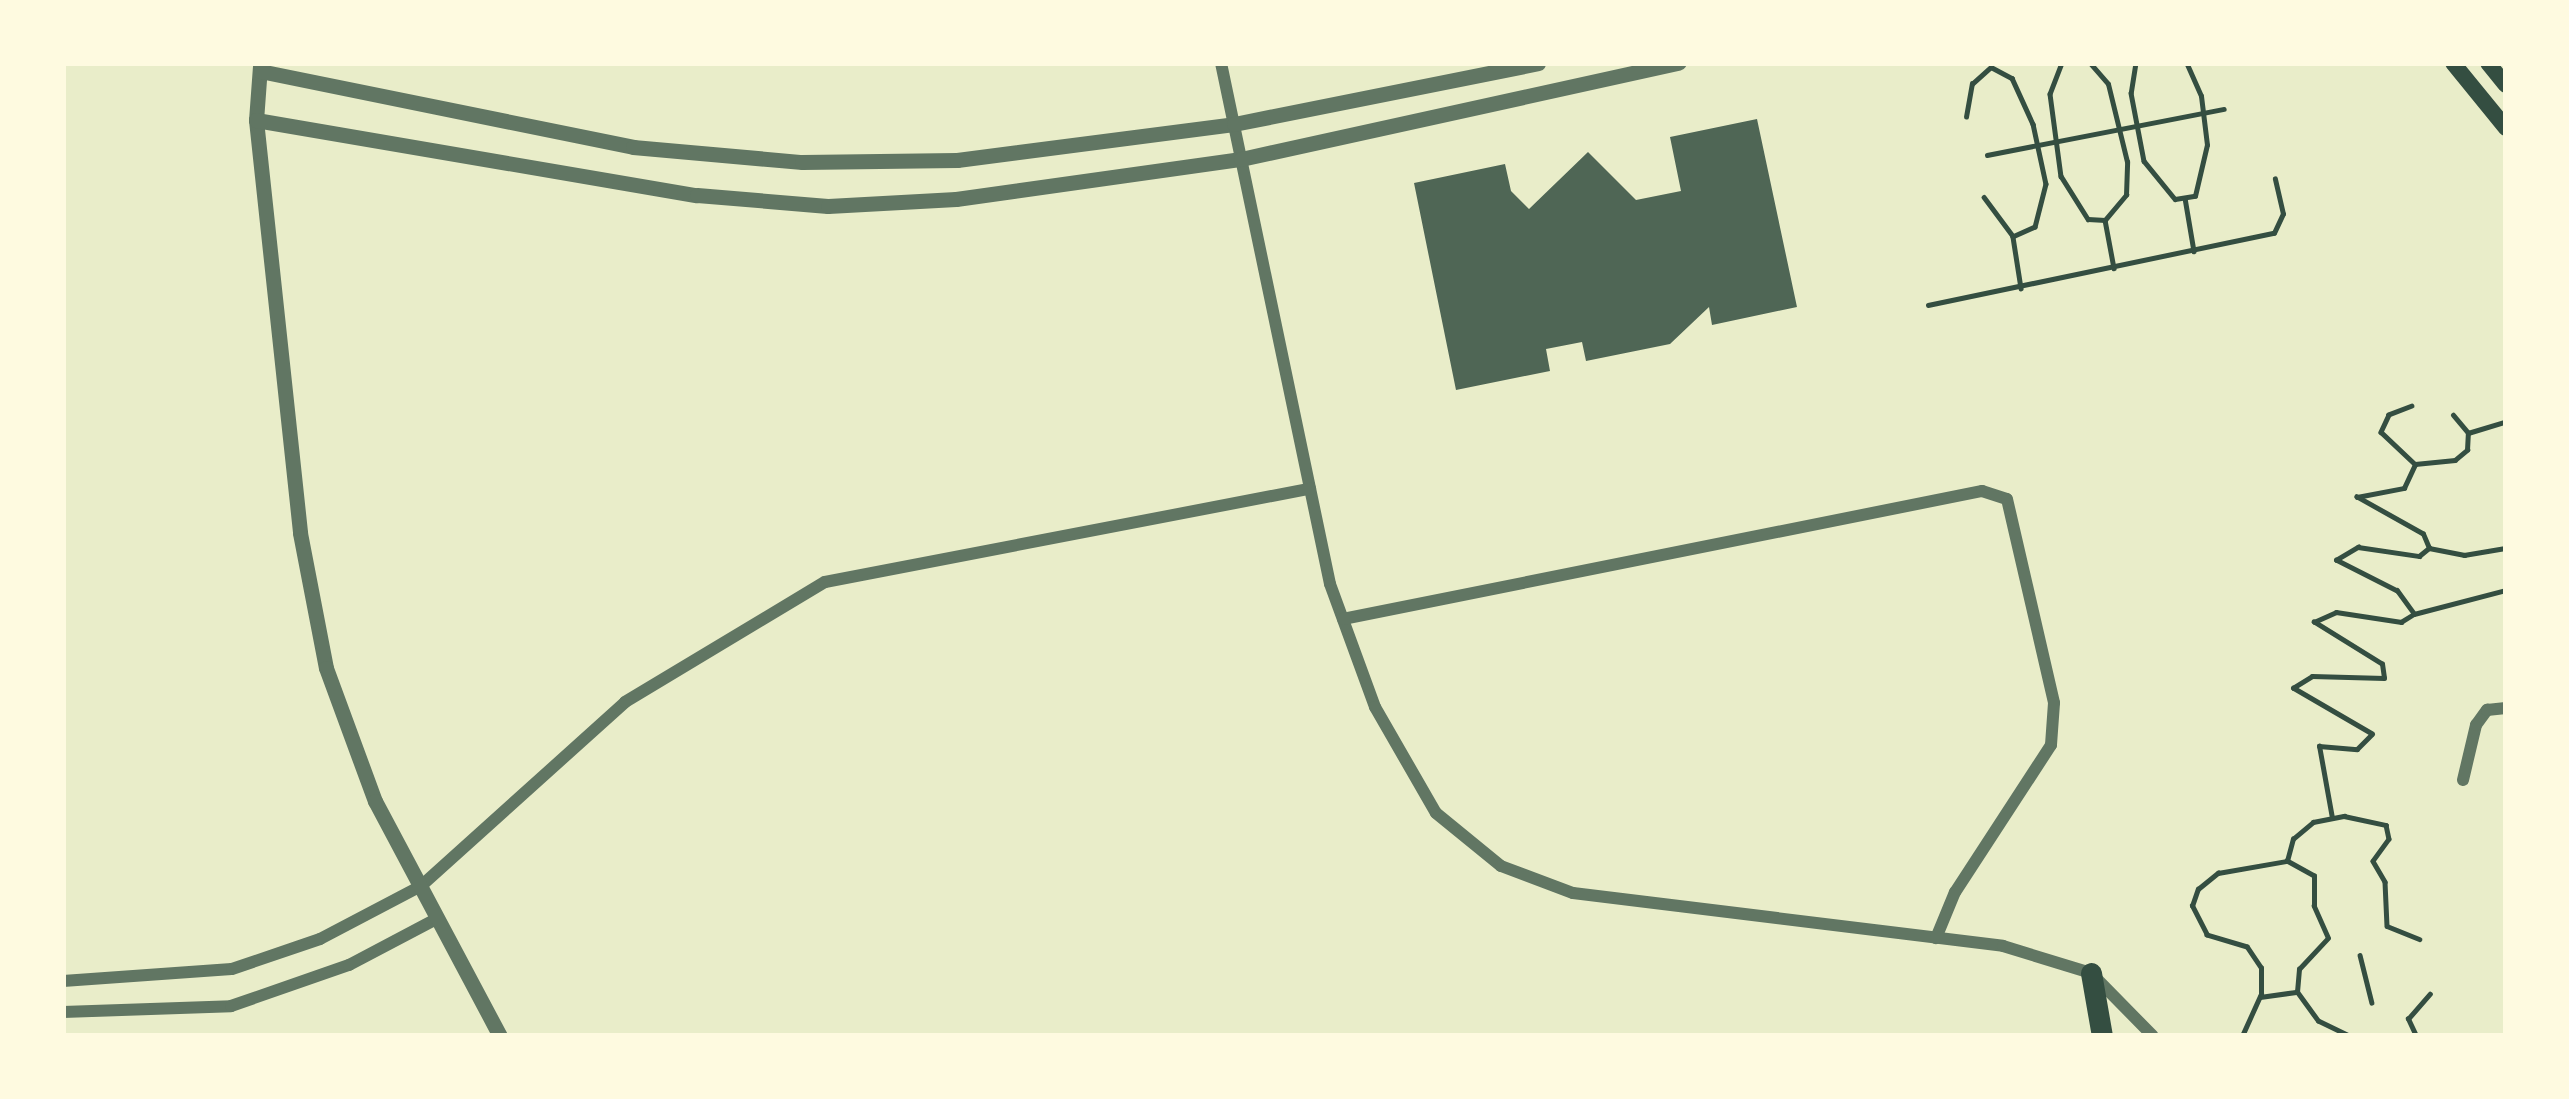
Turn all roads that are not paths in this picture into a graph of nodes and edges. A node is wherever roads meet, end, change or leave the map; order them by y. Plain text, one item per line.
1 (1221, 63) edge
2 (1538, 63) edge
3 (1679, 63) edge
4 (2453, 63) edge
5 (2488, 63) edge
6 (260, 67) edge
7 (2506, 86) edge
8 (256, 121) junction
9 (1234, 124) junction
10 (2506, 128) edge
11 (1241, 159) junction
12 (1310, 489) junction
13 (1343, 620) junction
14 (2506, 708) edge
15 (2463, 780) dead end
16 (421, 886) junction
17 (438, 917) junction
18 (1936, 938) junction
19 (2091, 974) junction
20 (63, 982) edge
21 (63, 1012) edge
22 (500, 1036) edge
23 (2102, 1036) edge
24 (2153, 1036) edge

1 - 9 street
2 - 9 street
3 - 11 street
4 - 10 main road
5 - 7 main road
6 - 8 street
6 - 9 street
8 - 11 street
8 - 16 street
9 - 11 street
11 - 12 street
12 - 13 street
12 - 16 street
13 - 18 street
13 - 18 street
14 - 15 street
16 - 17 street
16 - 20 street
17 - 21 street
17 - 22 street
18 - 19 street
19 - 23 highway
19 - 24 street

